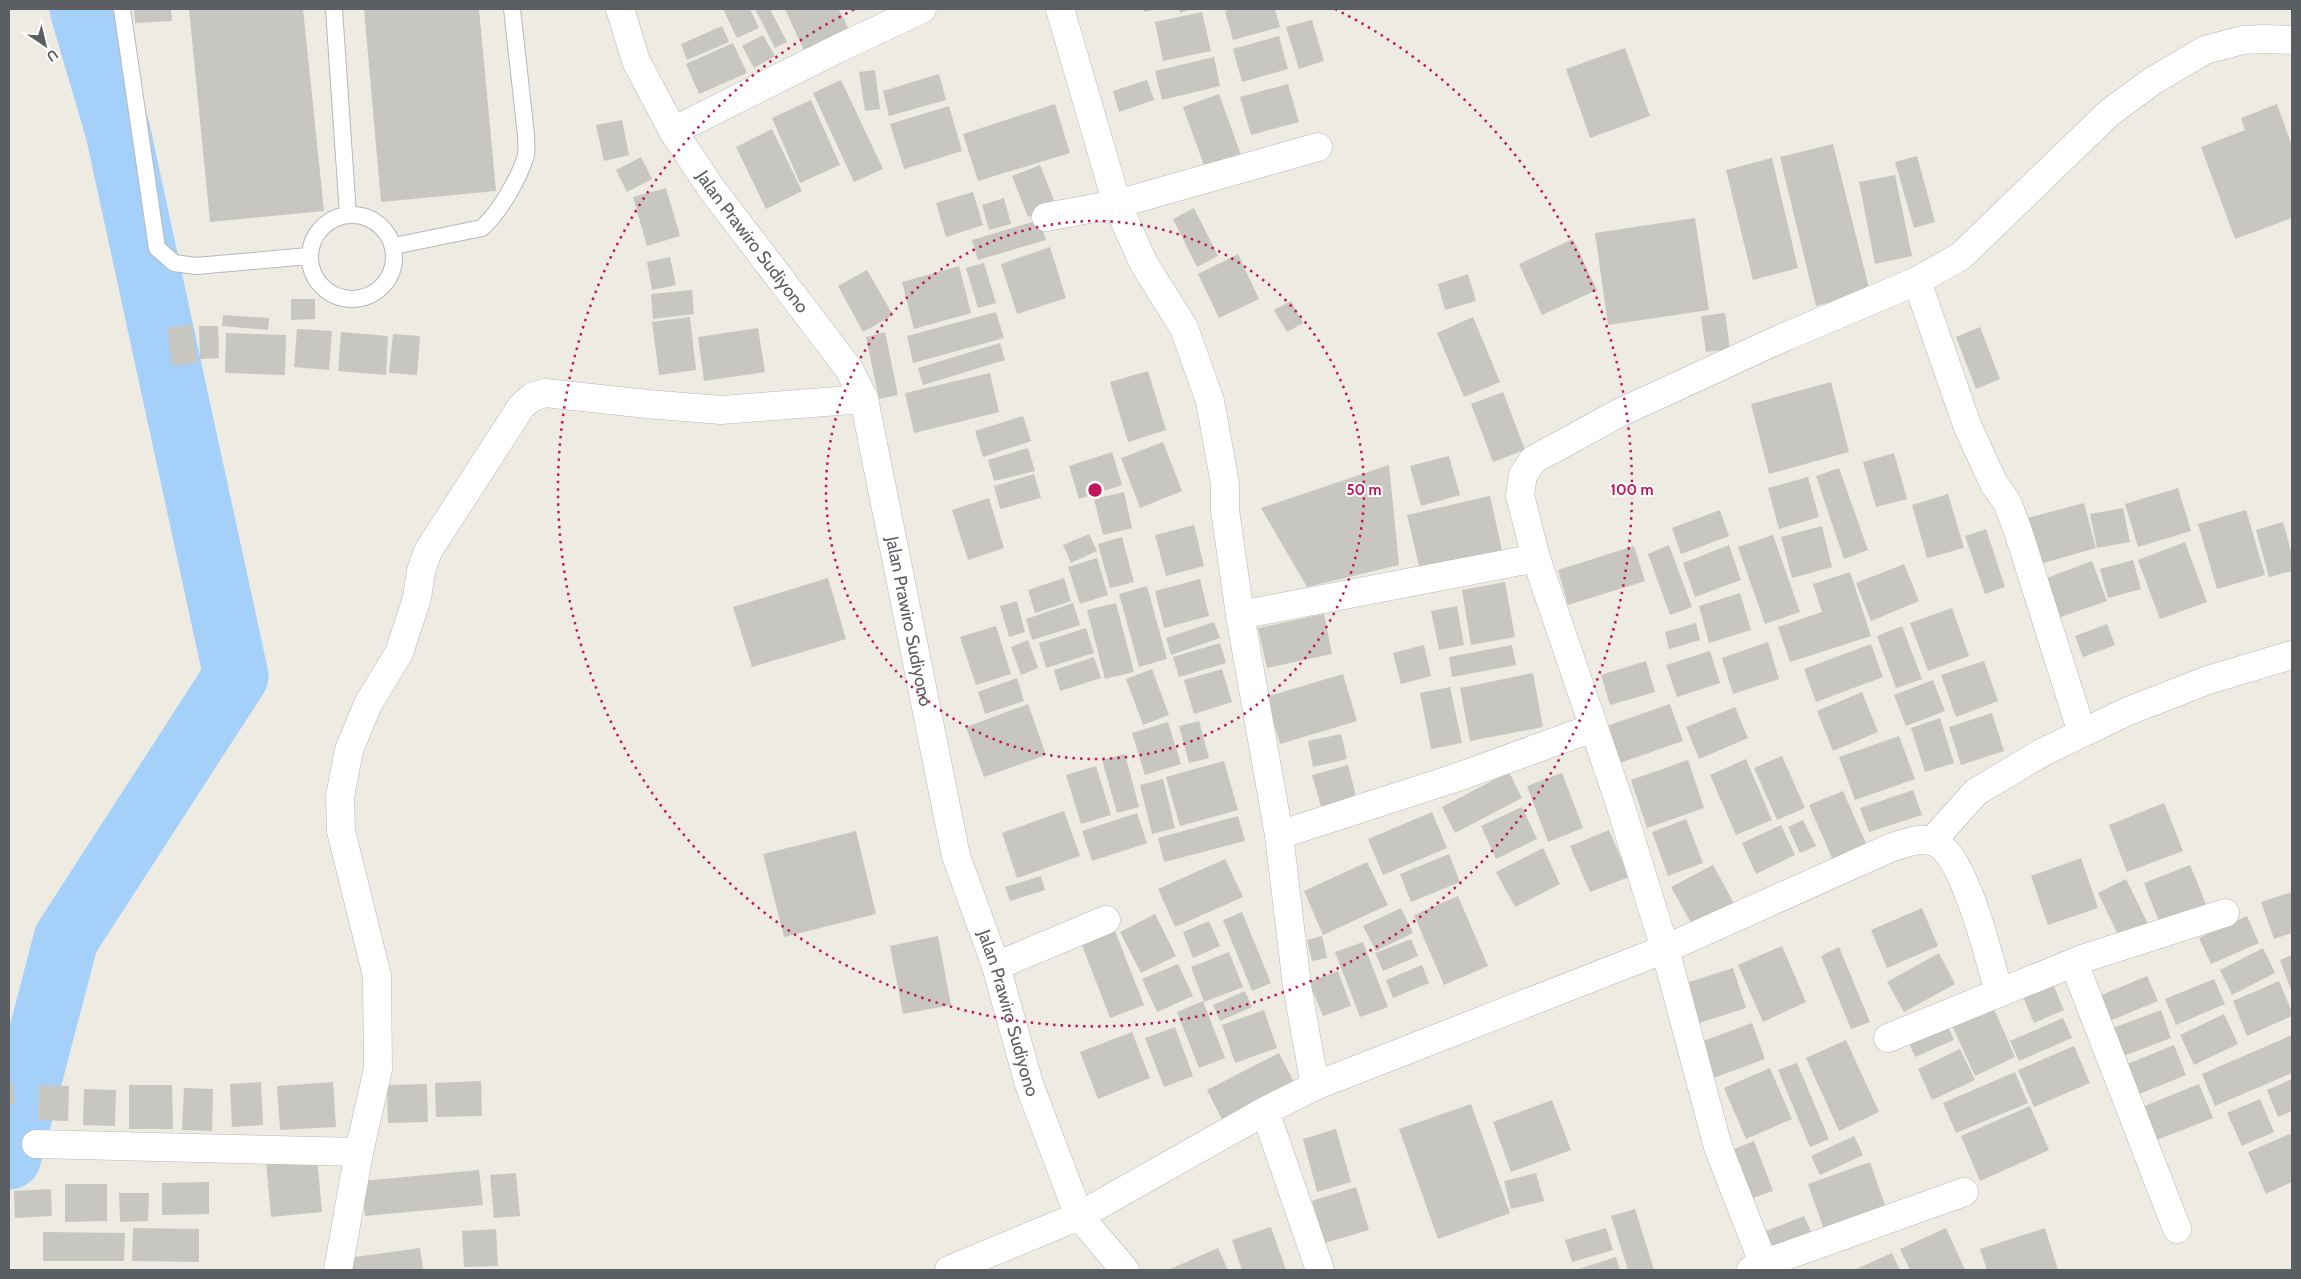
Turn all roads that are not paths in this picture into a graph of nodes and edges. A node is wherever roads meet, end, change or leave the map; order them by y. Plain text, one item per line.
1 (122, 9) edge
2 (334, 9) edge
3 (512, 9) edge
4 (620, 9) edge
5 (922, 9) edge
6 (1060, 9) edge
7 (2292, 40) edge
8 (673, 131) junction
9 (1318, 147) dead end
10 (1117, 204) junction
11 (348, 215) junction
12 (1046, 217) dead end
13 (394, 246) junction
14 (309, 256) junction
15 (1917, 281) junction
16 (864, 399) junction
17 (1536, 558) junction
18 (1240, 616) junction
19 (2292, 655) edge
20 (1593, 728) junction
21 (2082, 733) junction
22 (1279, 836) junction
23 (1932, 841) junction
24 (2225, 913) dead end
25 (1106, 920) dead end
26 (1664, 949) junction
27 (2074, 963) junction
28 (996, 966) junction
29 (1999, 993) junction
30 (1888, 1038) dead end
31 (1315, 1086) junction
32 (1265, 1111) junction
33 (36, 1144) dead end
34 (359, 1152) junction
35 (1964, 1192) dead end
36 (1079, 1216) junction
37 (2177, 1229) dead end
38 (1760, 1268) edge
39 (338, 1270) edge
40 (949, 1270) edge
41 (1125, 1270) edge
42 (1320, 1270) edge

1 - 14 lane
2 - 11 lane
3 - 13 lane
4 - 8 street, Jalan Prawiro Sudiyono
5 - 8 street
6 - 10 street
7 - 15 street
8 - 16 street, Jalan Prawiro Sudiyono
9 - 10 street
10 - 12 street
10 - 18 street
11 - 13 lane
11 - 14 lane
13 - 14 lane
15 - 17 street
15 - 21 street
16 - 28 street, Jalan Prawiro Sudiyono
16 - 34 street
17 - 18 street
17 - 20 street
18 - 22 street
19 - 21 street
20 - 22 street
20 - 26 street
21 - 23 street
22 - 31 street
23 - 26 street
23 - 29 street
24 - 27 street
25 - 28 street
26 - 31 street
26 - 38 street
27 - 29 street
27 - 37 street
28 - 36 street, Jalan Prawiro Sudiyono
29 - 30 street
31 - 32 street
32 - 36 street
32 - 42 street
33 - 34 street
34 - 39 street
35 - 38 street
36 - 40 street
36 - 41 street, Jalan Prawiro Sudiyono

